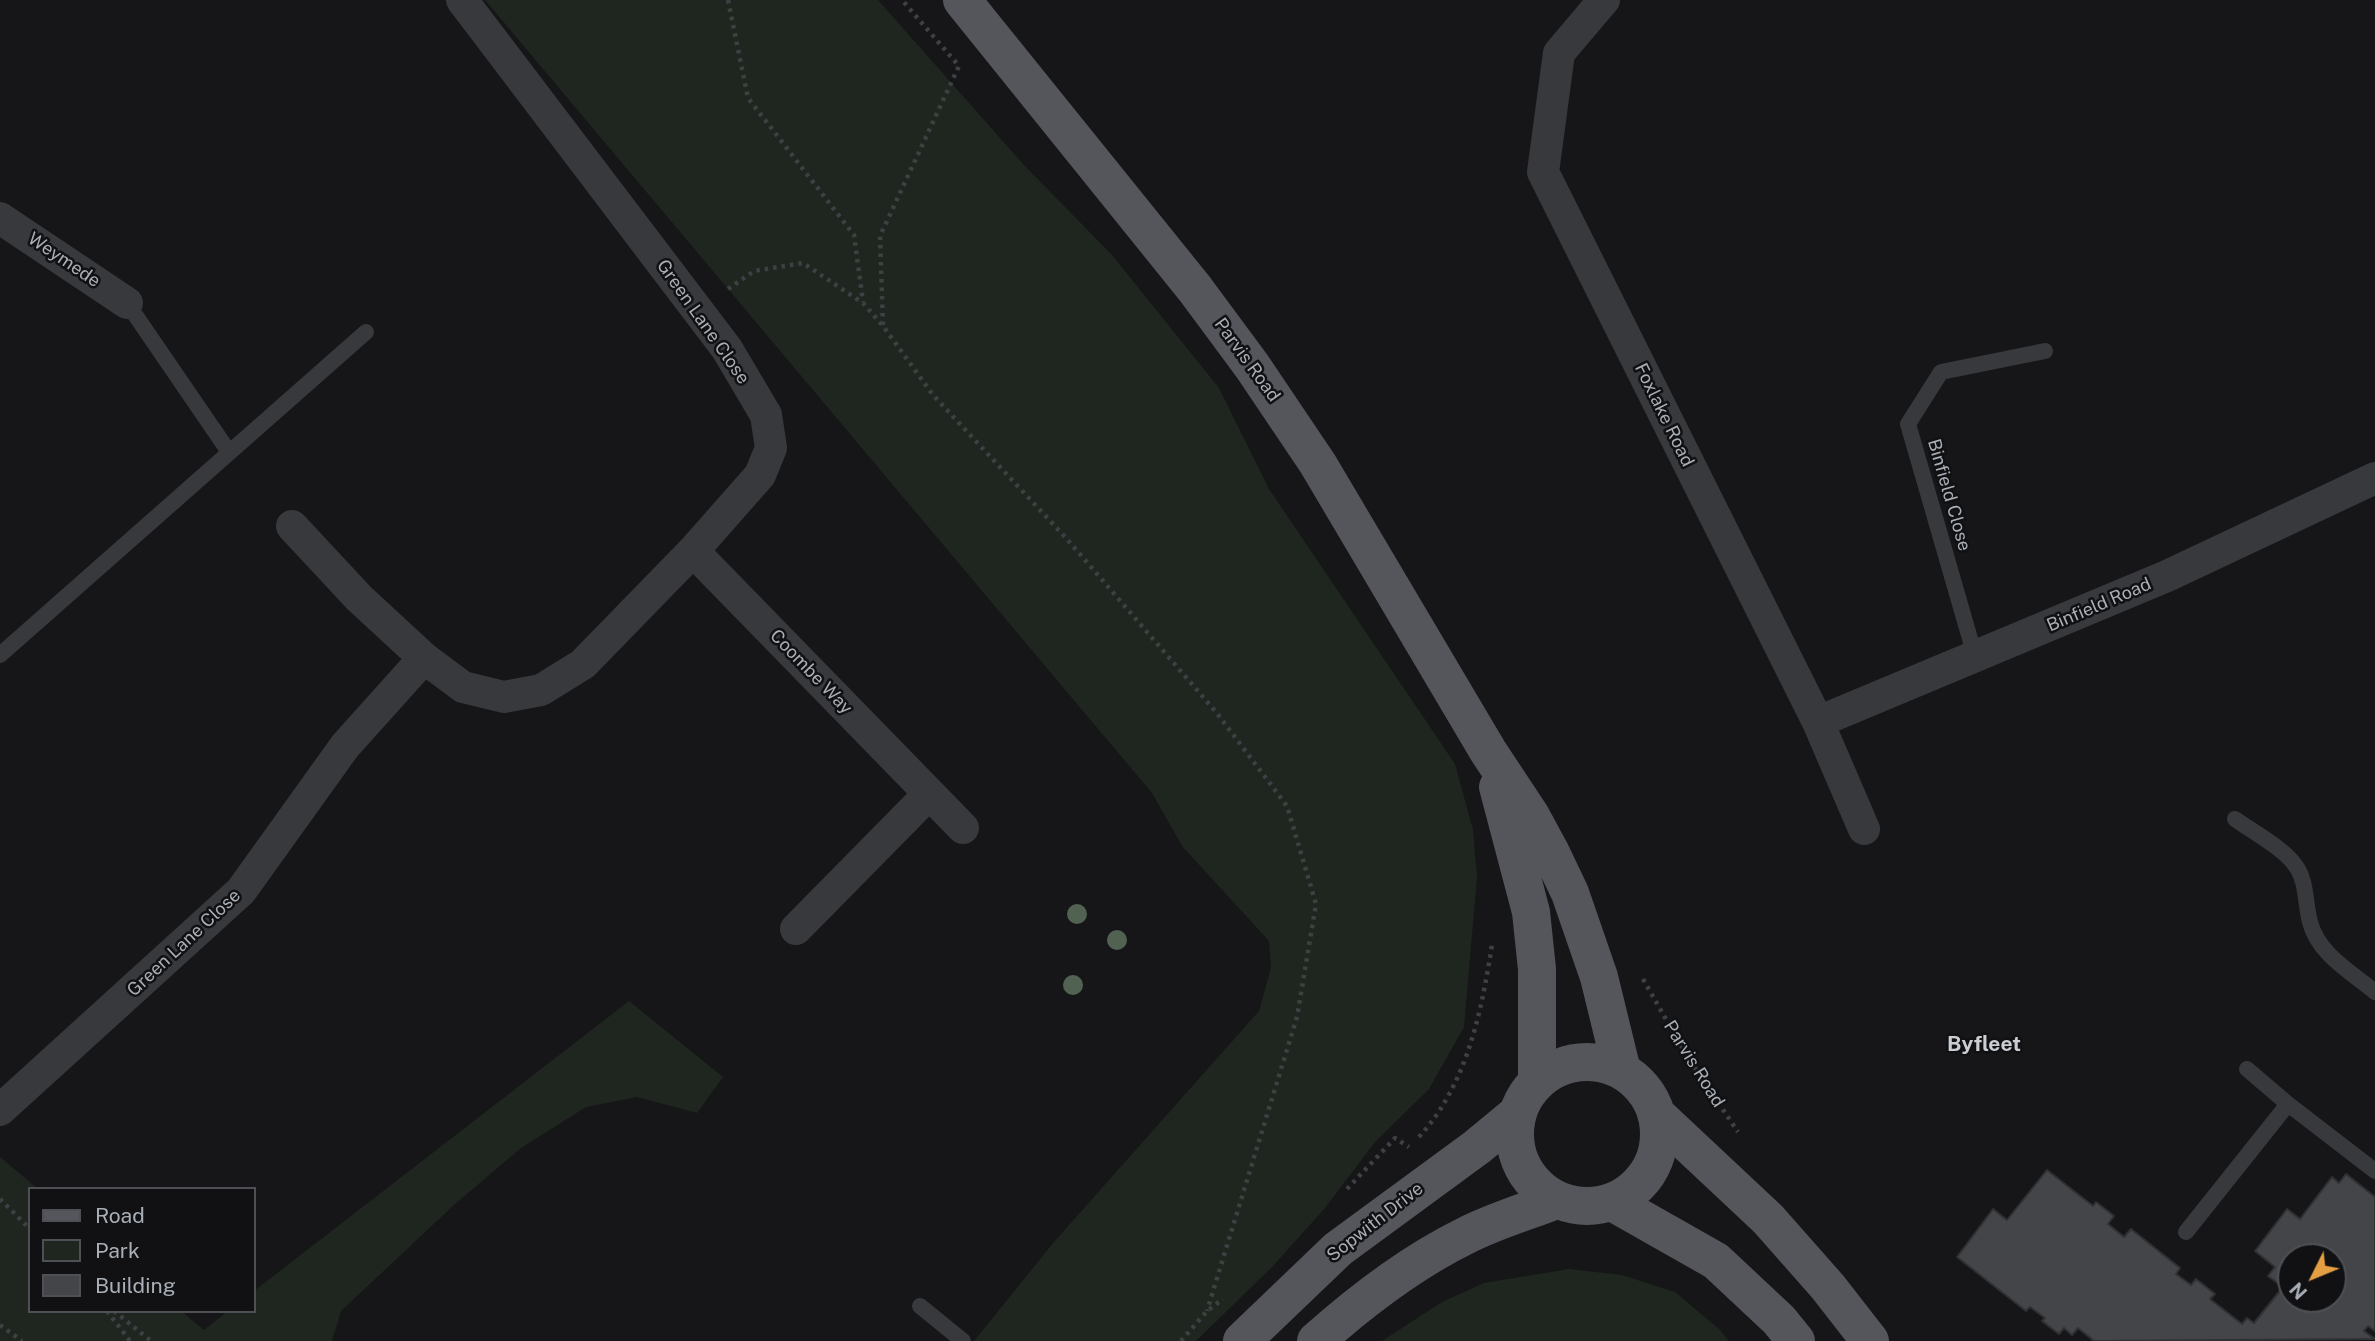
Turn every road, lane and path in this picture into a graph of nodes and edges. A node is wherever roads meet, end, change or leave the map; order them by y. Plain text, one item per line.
1 (462, 0) edge
2 (729, 0) edge
3 (902, 0) edge
4 (962, 0) edge
5 (1604, 0) edge
6 (0, 218) edge
7 (127, 303) joint
8 (863, 303) junction
9 (699, 312) junction
10 (883, 326) junction
11 (366, 332) dead end
12 (2045, 351) dead end
13 (229, 452) junction
14 (2375, 478) edge
15 (292, 526) dead end
16 (693, 551) junction
17 (0, 655) edge
18 (1975, 656) junction
19 (424, 658) junction
20 (1818, 722) junction
21 (1488, 751) junction
22 (929, 794) junction
23 (2235, 819) dead end
24 (963, 828) dead end
25 (1864, 830) dead end
26 (796, 929) dead end
27 (1493, 935) dead end
28 (1640, 973) dead end
29 (2375, 992) edge
30 (2247, 1069) dead end
31 (1622, 1071) junction
32 (1537, 1081) junction
33 (2288, 1104) junction
34 (0, 1110) edge
35 (1517, 1114) junction
36 (1656, 1114) junction
37 (1744, 1142) dead end
38 (1401, 1155) dead end
39 (2375, 1171) edge
40 (0, 1199) edge
41 (1556, 1200) junction
42 (1612, 1202) junction
43 (28, 1227) edge
44 (2186, 1232) dead end
45 (920, 1306) dead end
46 (1207, 1311) dead end
47 (109, 1313) edge
48 (116, 1313) edge
49 (0, 1325) edge
50 (22, 1341) edge
51 (130, 1341) edge
52 (151, 1341) edge
53 (962, 1341) edge
54 (1242, 1341) edge
55 (1316, 1341) edge
56 (1796, 1341) edge
57 (1870, 1341) edge

1 - 9 street, Green Lane Close
2 - 8 path
3 - 10 path
4 - 21 main road, Parvis Road
5 - 20 street, Foxlake Road
6 - 7 street, Weymede
7 - 13 lane
8 - 9 path
8 - 10 path
9 - 16 street, Green Lane Close
10 - 46 path
11 - 13 lane
12 - 18 lane, Binfield Close
13 - 17 lane
14 - 18 street, Binfield Road
15 - 19 street, Green Lane Close
16 - 19 street, Green Lane Close
16 - 22 street, Coombe Way
18 - 20 street, Binfield Road
19 - 34 street, Green Lane Close
20 - 25 street, Foxlake Road
21 - 31 main road, Parvis Road
21 - 32 main road, Parvis Road
22 - 24 street, Coombe Way
22 - 26 street
23 - 29 lane
27 - 38 path
28 - 37 path, Parvis Road
30 - 33 lane
31 - 32 main road
31 - 36 main road
32 - 35 main road
33 - 39 lane
33 - 44 lane
35 - 41 main road
35 - 54 main road, Sopwith Drive
36 - 42 main road
36 - 57 main road
40 - 43 path
41 - 42 main road
41 - 55 main road
42 - 56 main road
45 - 53 lane
47 - 51 path
48 - 52 path
49 - 50 path

